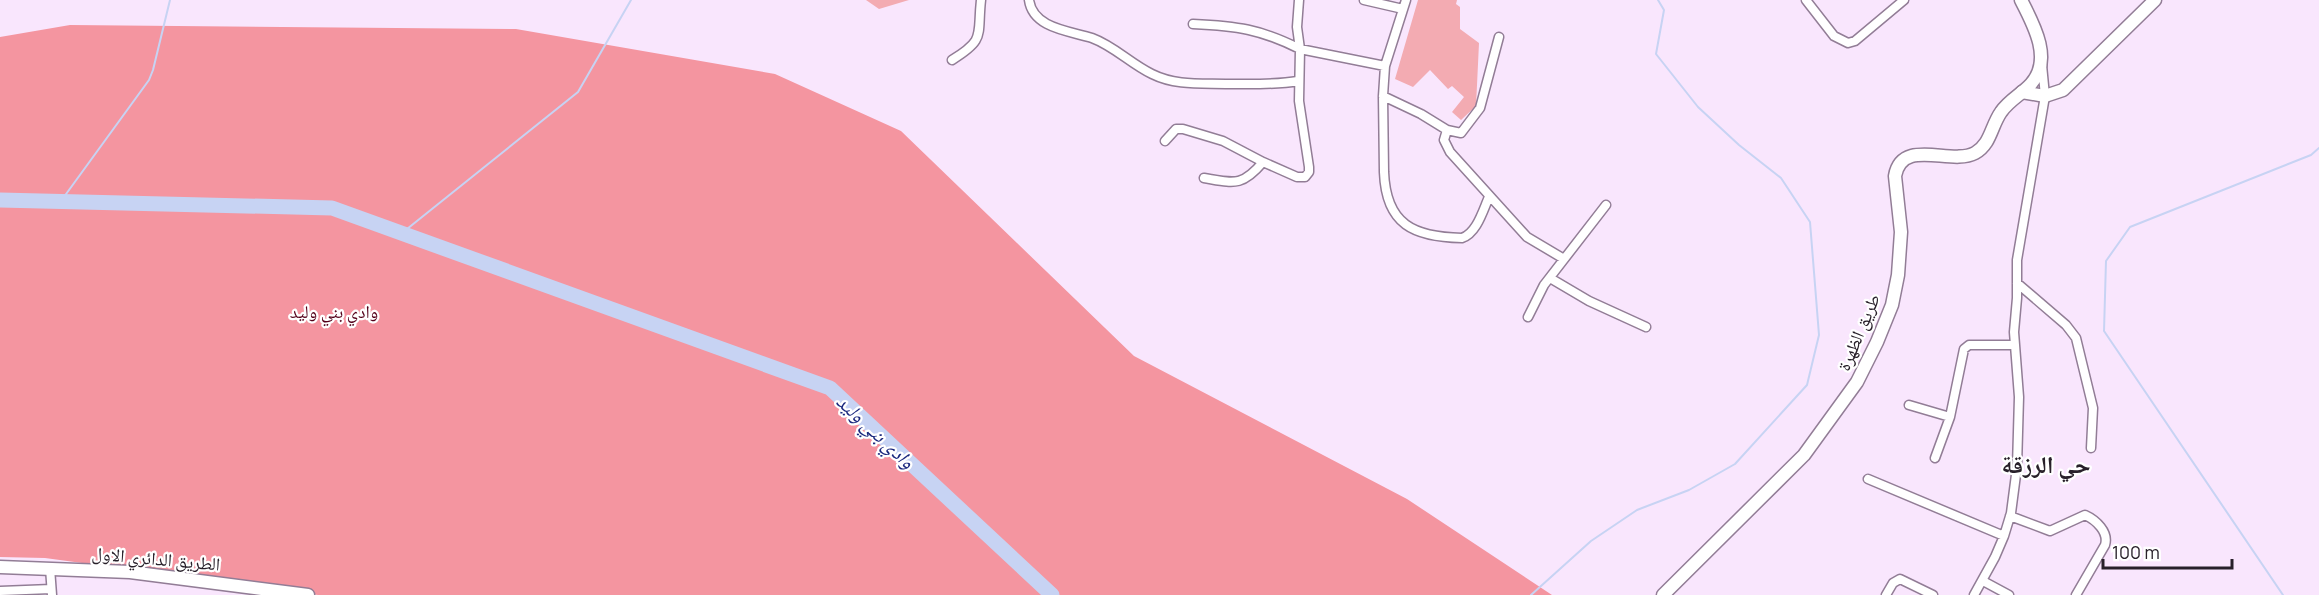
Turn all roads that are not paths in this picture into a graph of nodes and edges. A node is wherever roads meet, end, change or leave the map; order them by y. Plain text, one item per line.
1 (981, 0) edge
2 (1029, 0) edge
3 (1299, 0) edge
4 (1364, 0) edge
5 (1406, 0) edge
6 (1806, 0) edge
7 (1904, 0) edge
8 (2020, 0) edge
9 (2155, 0) edge
10 (1403, 9) junction
11 (1193, 24) dead end
12 (1499, 38) dead end
13 (1300, 49) junction
14 (952, 60) dead end
15 (2042, 65) junction
16 (1385, 66) junction
17 (1298, 81) junction
18 (2022, 92) junction
19 (1383, 96) junction
20 (2045, 96) junction
21 (1447, 130) junction
22 (1165, 141) dead end
23 (1263, 162) junction
24 (1204, 178) dead end
25 (1489, 197) junction
26 (1606, 205) dead end
27 (1564, 259) junction
28 (1550, 278) junction
29 (2017, 283) junction
30 (1528, 317) dead end
31 (1646, 327) dead end
32 (2015, 345) junction
33 (1909, 405) dead end
34 (1950, 417) junction
35 (2091, 448) dead end
36 (1935, 459) dead end
37 (1868, 479) dead end
38 (2010, 516) junction
39 (2004, 536) junction
40 (0, 567) edge
41 (50, 568) junction
42 (1983, 581) junction
43 (0, 591) edge
44 (51, 592) edge
45 (308, 595) edge
46 (1663, 595) edge
47 (1886, 595) edge
48 (1933, 595) edge
49 (1974, 595) edge
50 (2009, 595) edge
51 (2076, 595) edge

1 - 14 street
2 - 17 street
3 - 13 street
4 - 10 street
5 - 10 street
6 - 7 street
8 - 15 main road
9 - 20 main road
10 - 16 street
11 - 13 street
12 - 21 street
13 - 16 street
13 - 17 street
15 - 18 main road, طريق الظهرة
15 - 20 street
16 - 19 street
17 - 23 street
18 - 20 main road
18 - 46 main road, طريق الظهرة
19 - 21 street
19 - 25 street
20 - 29 street
21 - 25 street
22 - 23 street
23 - 24 street
25 - 27 street
26 - 27 street
27 - 28 street
28 - 30 street
28 - 31 street
29 - 32 street
29 - 35 street
32 - 34 street
32 - 38 street
33 - 34 street
34 - 36 street
37 - 39 street
38 - 39 street
38 - 51 street
39 - 42 street
40 - 41 main road, الطريق الدائري الاول
41 - 44 street
41 - 45 main road, الطريق الدائري الاول
42 - 49 street
42 - 50 street
43 - 44 street
47 - 48 street

